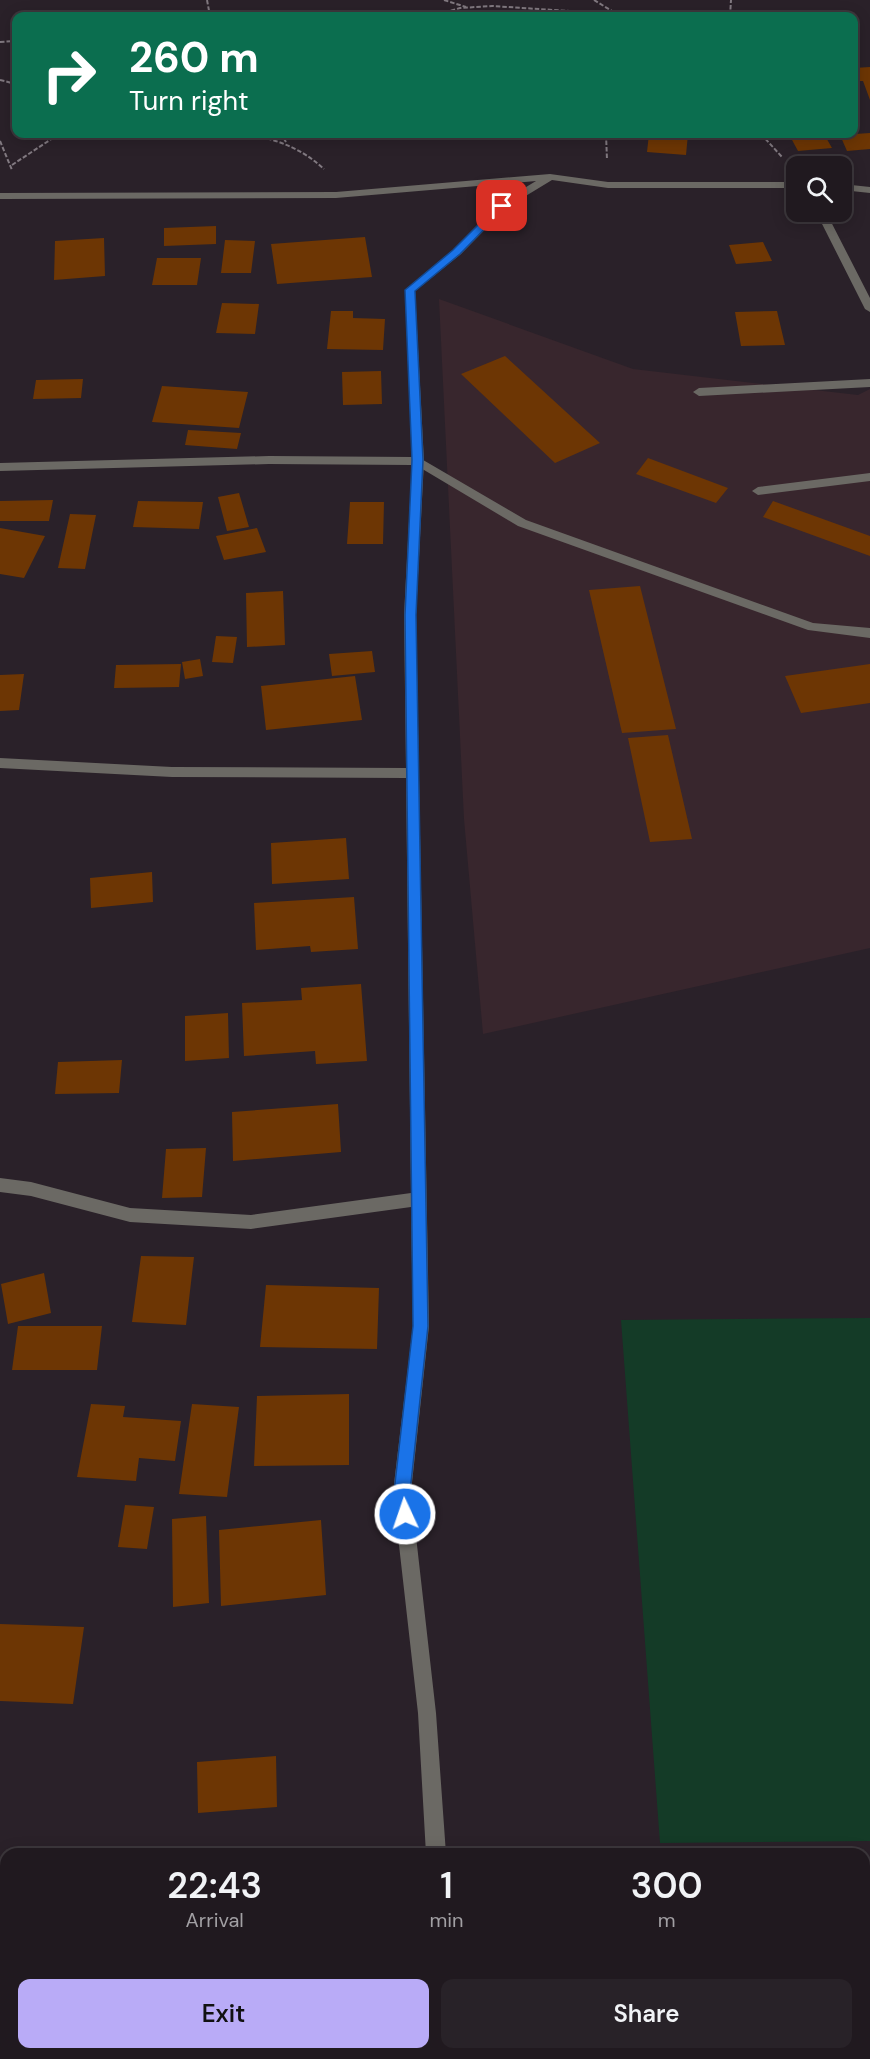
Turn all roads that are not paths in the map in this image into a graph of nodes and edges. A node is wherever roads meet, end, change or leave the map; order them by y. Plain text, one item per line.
1 (550, 177) junction
2 (786, 185) edge
3 (852, 188) edge
4 (870, 190) edge
5 (0, 196) edge
6 (826, 222) edge
7 (870, 309) edge
8 (870, 383) edge
9 (699, 392) dead end
10 (418, 460) junction
11 (0, 467) edge
12 (870, 477) edge
13 (758, 490) dead end
14 (870, 633) edge
15 (0, 763) edge
16 (411, 773) junction
17 (0, 1185) edge
18 (420, 1199) junction
19 (436, 1848) edge

1 - 2 street
1 - 5 street
1 - 10 street
3 - 4 street
6 - 7 street
8 - 9 street
10 - 11 street
10 - 14 street
10 - 16 street
12 - 13 street
15 - 16 street
16 - 18 street
17 - 18 street
18 - 19 street

